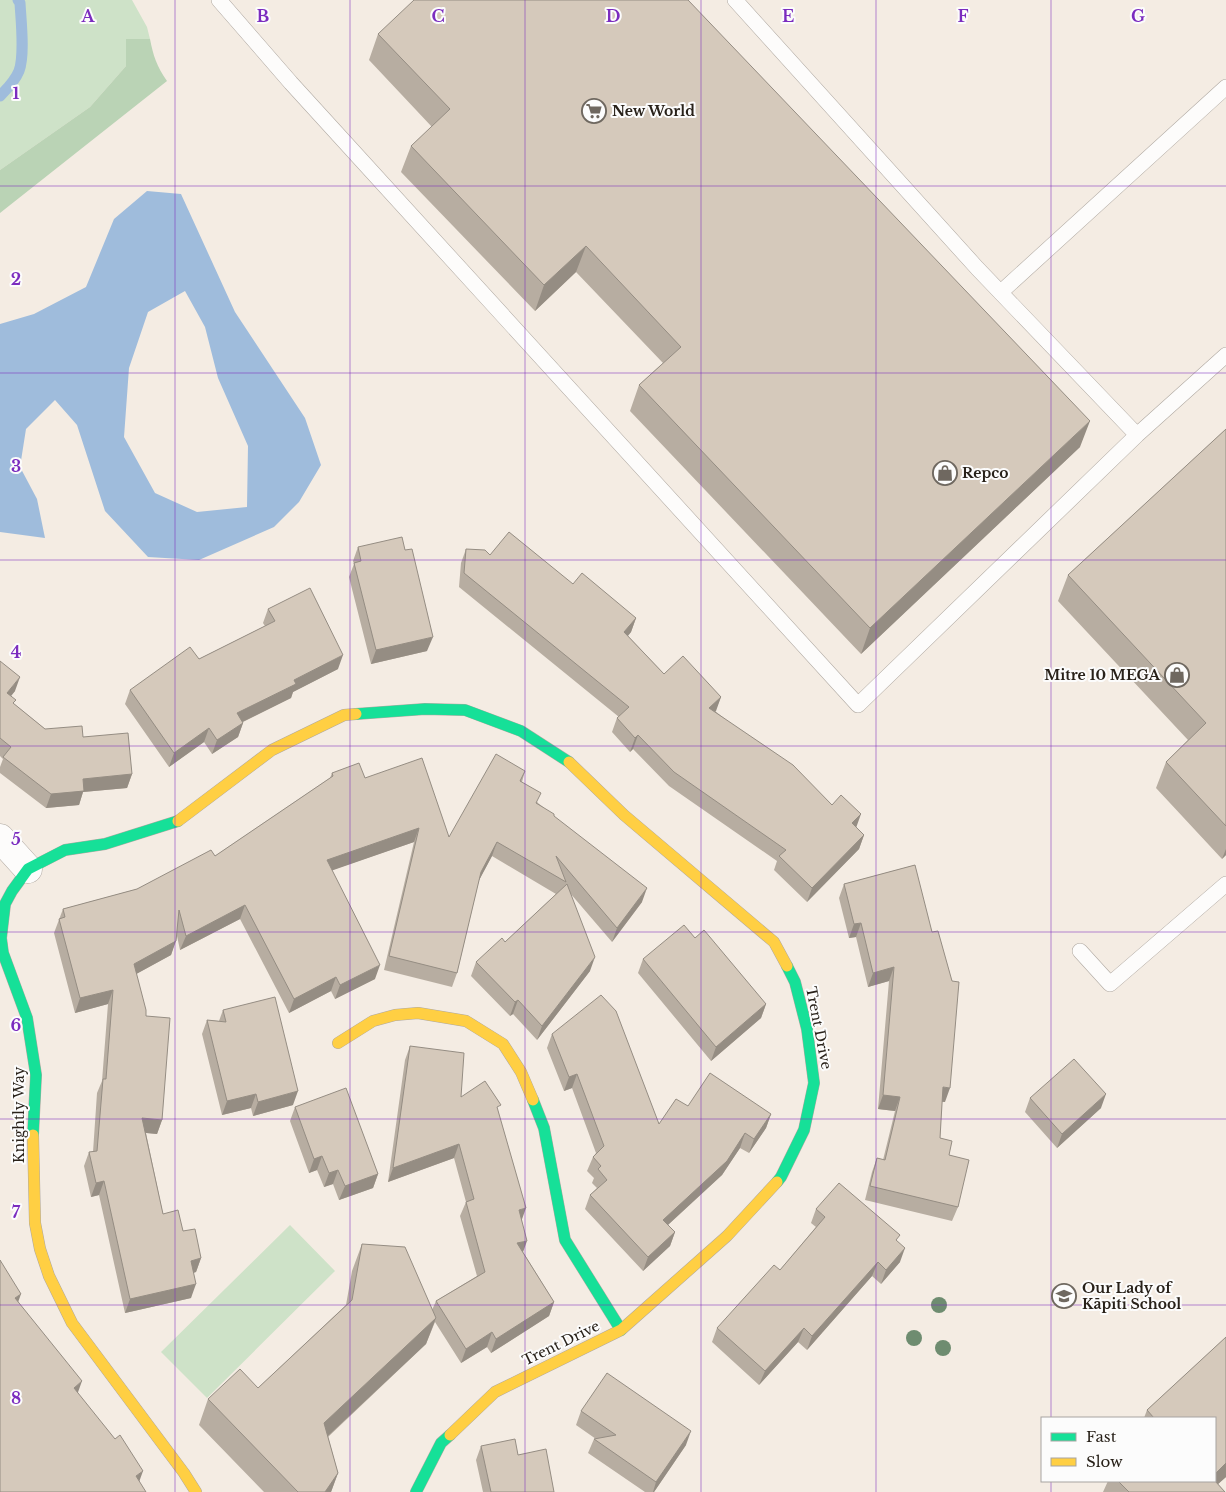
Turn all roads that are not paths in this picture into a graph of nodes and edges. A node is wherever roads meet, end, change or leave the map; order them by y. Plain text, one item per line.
1 (219, 0) edge
2 (735, 0) edge
3 (1226, 87) edge
4 (1001, 292) junction
5 (1226, 354) edge
6 (1137, 435) junction
7 (425, 709) joint
8 (0, 838) edge
9 (28, 869) junction
10 (1226, 884) edge
11 (1080, 951) dead end
12 (338, 1043) dead end
13 (621, 1330) junction
14 (196, 1492) edge
15 (416, 1492) edge

1 - 6 lane
2 - 4 lane
3 - 4 lane
4 - 6 lane
5 - 6 lane
7 - 9 street, Knightly Way
7 - 13 street, Trent Drive
8 - 9 street
9 - 14 street, Knightly Way
10 - 11 lane
12 - 13 street
13 - 15 street, Trent Drive

